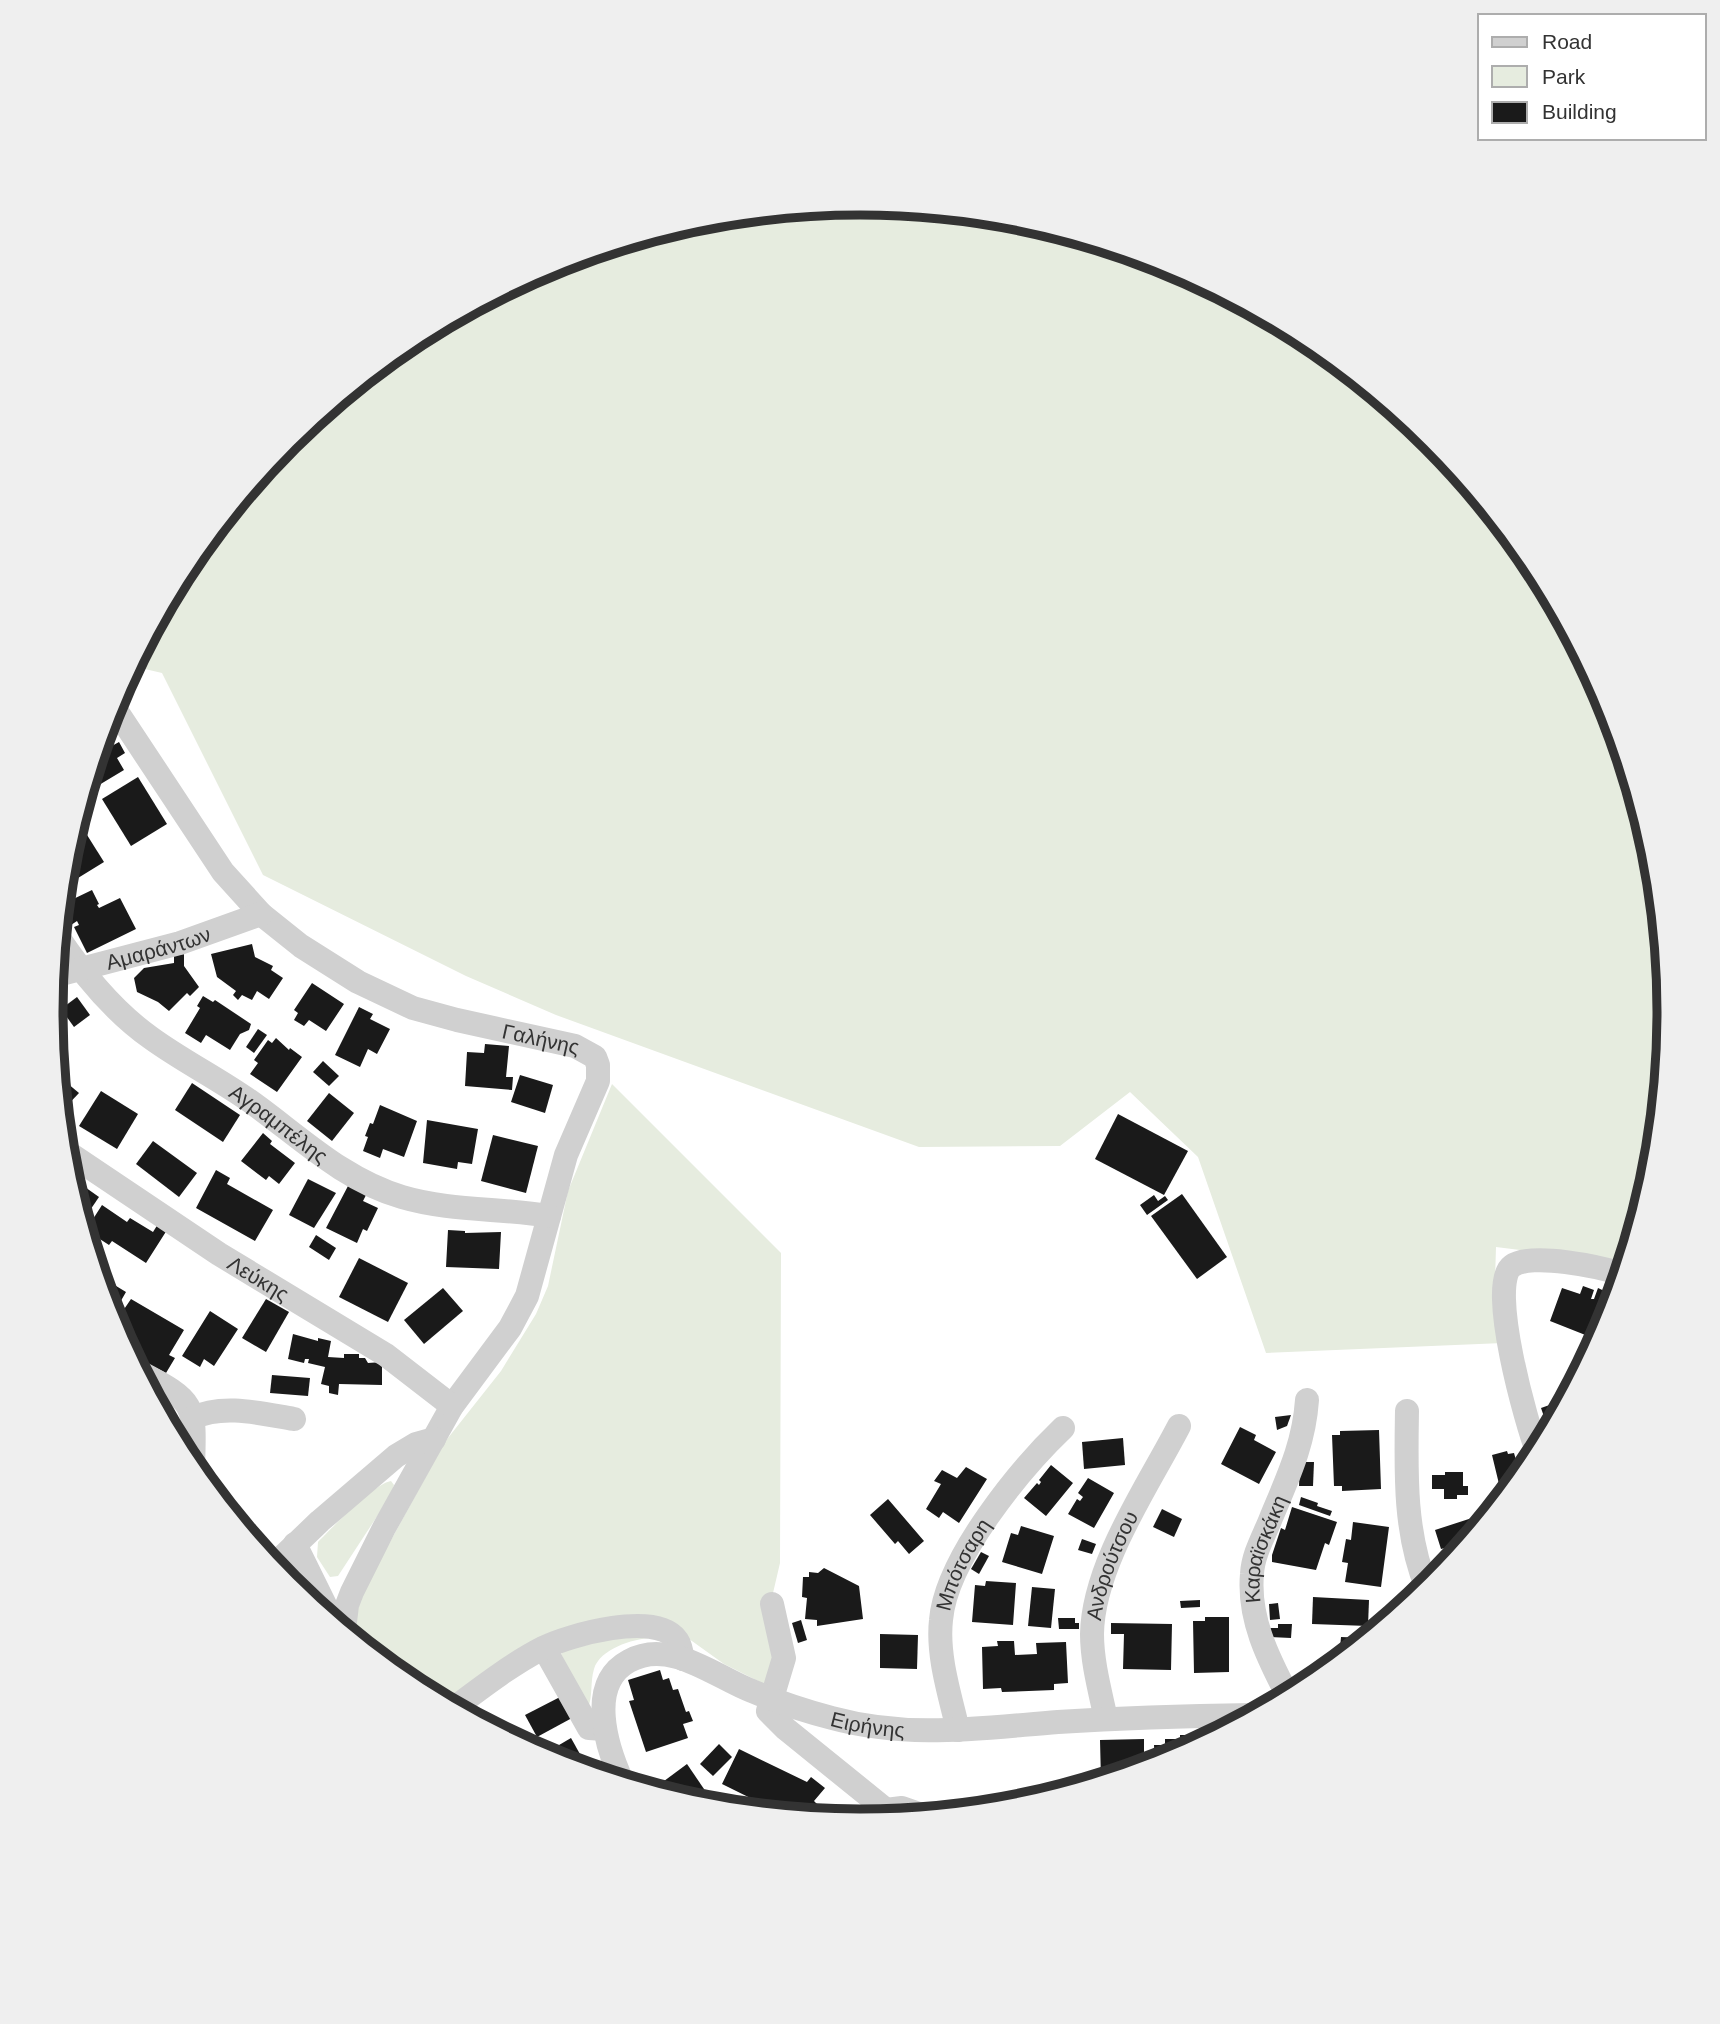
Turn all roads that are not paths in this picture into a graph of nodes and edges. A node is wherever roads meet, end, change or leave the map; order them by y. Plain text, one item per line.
1 (120, 717) edge
2 (261, 914) junction
3 (66, 948) edge
4 (81, 969) junction
5 (64, 973) edge
6 (77, 1158) edge
7 (549, 1216) junction
8 (1614, 1272) edge
9 (153, 1380) edge
10 (1307, 1400) dead end
11 (452, 1406) junction
12 (1406, 1411) dead end
13 (193, 1418) junction
14 (294, 1419) dead end
15 (1179, 1426) dead end
16 (1063, 1428) dead end
17 (1533, 1438) edge
18 (434, 1439) junction
19 (193, 1448) edge
20 (295, 1544) junction
21 (280, 1559) edge
22 (1423, 1577) edge
23 (322, 1600) edge
24 (772, 1604) dead end
25 (345, 1619) edge
26 (544, 1648) junction
27 (683, 1659) junction
28 (1283, 1687) edge
29 (771, 1699) junction
30 (462, 1703) edge
31 (1235, 1715) edge
32 (1105, 1719) junction
33 (604, 1729) junction
34 (958, 1730) junction
35 (618, 1771) edge
36 (884, 1808) edge

1 - 2 street, Γαλήνης
2 - 4 street, Αμαράντων
2 - 7 street, Γαλήνης
3 - 4 street, Αγραμπέλης
4 - 5 street, Αμαράντων
4 - 7 street, Αγραμπέλης
6 - 11 street, Λεύκης
7 - 11 street, Γαλήνης
8 - 17 street
9 - 13 street
10 - 28 street, Καραϊσκάκη
11 - 18 street, Γαλήνης
12 - 22 street
13 - 14 street
13 - 19 street
15 - 32 street, Ανδρούτσου
16 - 34 street, Μπότσαρη
18 - 20 street
18 - 25 street, Γαλήνης
20 - 21 street
20 - 23 street
24 - 29 street
26 - 27 street
26 - 30 street
26 - 33 street
27 - 29 street, Ειρήνης
27 - 33 street, Ειρήνης
29 - 34 street, Ειρήνης
29 - 36 street
31 - 32 street, Ειρήνης
32 - 34 street, Ειρήνης
33 - 35 street, Ειρήνης

